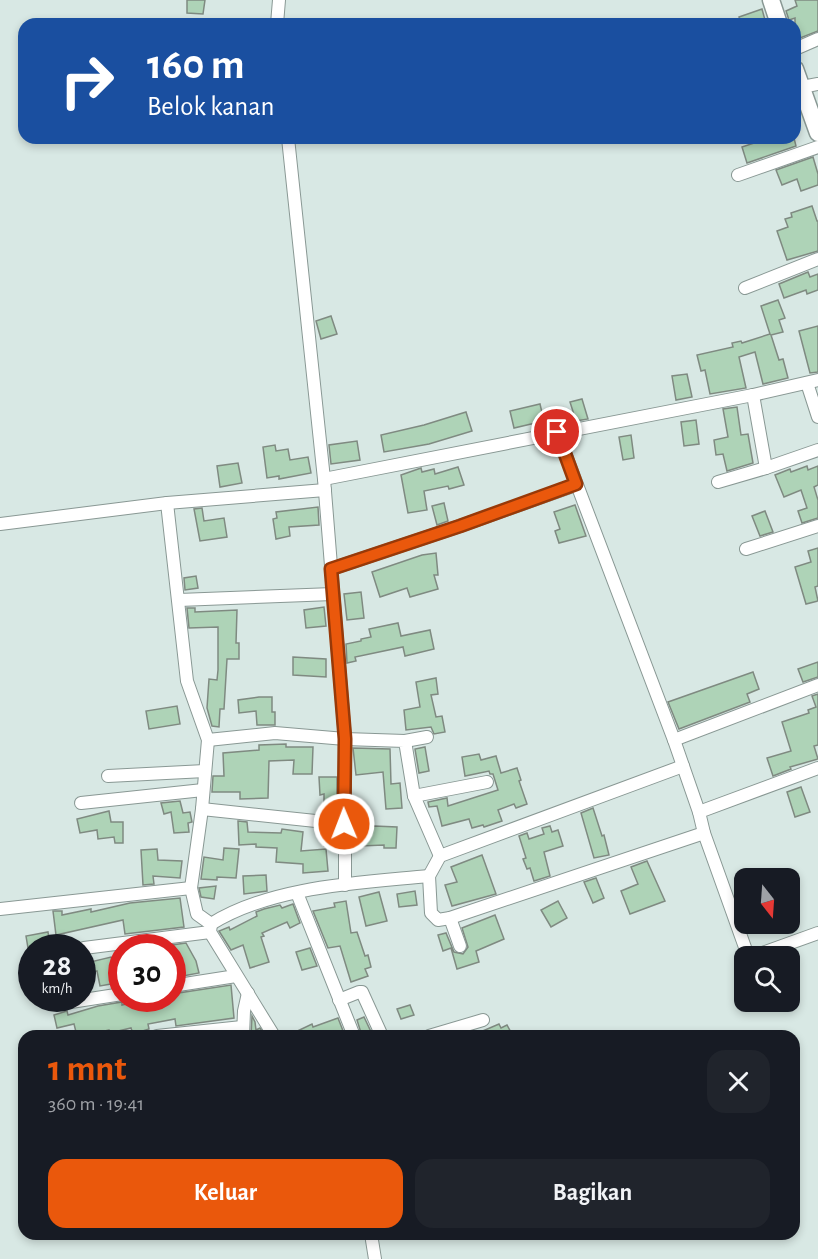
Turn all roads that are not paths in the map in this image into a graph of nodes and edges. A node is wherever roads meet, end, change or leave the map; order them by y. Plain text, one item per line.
1 (279, 0) edge
2 (771, 0) edge
3 (278, 18) edge
4 (777, 18) edge
5 (818, 39) edge
6 (801, 46) edge
7 (810, 85) edge
8 (816, 124) edge
9 (289, 144) edge
10 (818, 147) edge
11 (738, 175) dead end
12 (818, 259) edge
13 (745, 288) dead end
14 (813, 382) edge
15 (753, 395) junction
16 (818, 417) edge
17 (557, 432) junction
18 (818, 450) edge
19 (766, 468) junction
20 (718, 482) dead end
21 (324, 484) junction
22 (576, 484) junction
23 (167, 503) junction
24 (0, 524) edge
25 (818, 526) edge
26 (746, 549) dead end
27 (331, 569) junction
28 (333, 594) junction
29 (179, 600) junction
30 (818, 685) edge
31 (427, 737) dead end
32 (345, 739) junction
33 (208, 740) junction
34 (674, 740) junction
35 (405, 741) junction
36 (683, 766) junction
37 (818, 768) edge
38 (205, 771) junction
39 (108, 776) dead end
40 (487, 782) dead end
41 (203, 790) junction
42 (414, 796) junction
43 (81, 803) dead end
44 (202, 809) junction
45 (699, 812) junction
46 (344, 824) junction
47 (704, 833) junction
48 (440, 856) junction
49 (429, 876) junction
50 (345, 885) junction
51 (191, 888) junction
52 (297, 893) junction
53 (0, 909) edge
54 (450, 918) junction
55 (211, 928) junction
56 (818, 933) edge
57 (96, 946) edge
58 (460, 946) dead end
59 (236, 976) junction
60 (186, 984) edge
61 (248, 993) junction
62 (339, 1000) junction
63 (483, 1020) dead end
64 (243, 1030) edge
65 (270, 1030) edge
66 (352, 1030) edge
67 (379, 1030) edge
68 (449, 1030) edge
69 (373, 1240) edge
70 (375, 1259) edge

1 - 3 street
2 - 4 street
5 - 6 street
7 - 8 street
9 - 21 street
10 - 11 street
12 - 13 street
14 - 15 street
14 - 16 street
15 - 17 street
15 - 19 street
17 - 21 street
17 - 22 street
18 - 19 street
19 - 20 street
21 - 23 street
21 - 27 street
22 - 27 street
22 - 34 street
23 - 24 street
23 - 29 street
25 - 26 street
27 - 28 street
28 - 29 street
28 - 32 street
29 - 33 street
30 - 34 street
31 - 35 street
32 - 33 street
32 - 35 street
32 - 46 street
33 - 38 street
34 - 36 street
35 - 42 street
36 - 45 street
36 - 48 street
37 - 45 street
38 - 39 street
38 - 41 street
40 - 42 street
41 - 43 street
41 - 44 street
42 - 48 street
44 - 46 street
44 - 51 street
45 - 47 street
46 - 50 street
47 - 54 street
47 - 56 street
48 - 49 street
49 - 50 street
49 - 54 street
50 - 52 street
51 - 53 street
51 - 55 street
52 - 55 street
52 - 62 street
54 - 58 street
55 - 57 street
55 - 59 street
59 - 60 street
59 - 61 street
61 - 64 street
61 - 65 street
62 - 66 street
62 - 67 street
63 - 68 street
69 - 70 street

